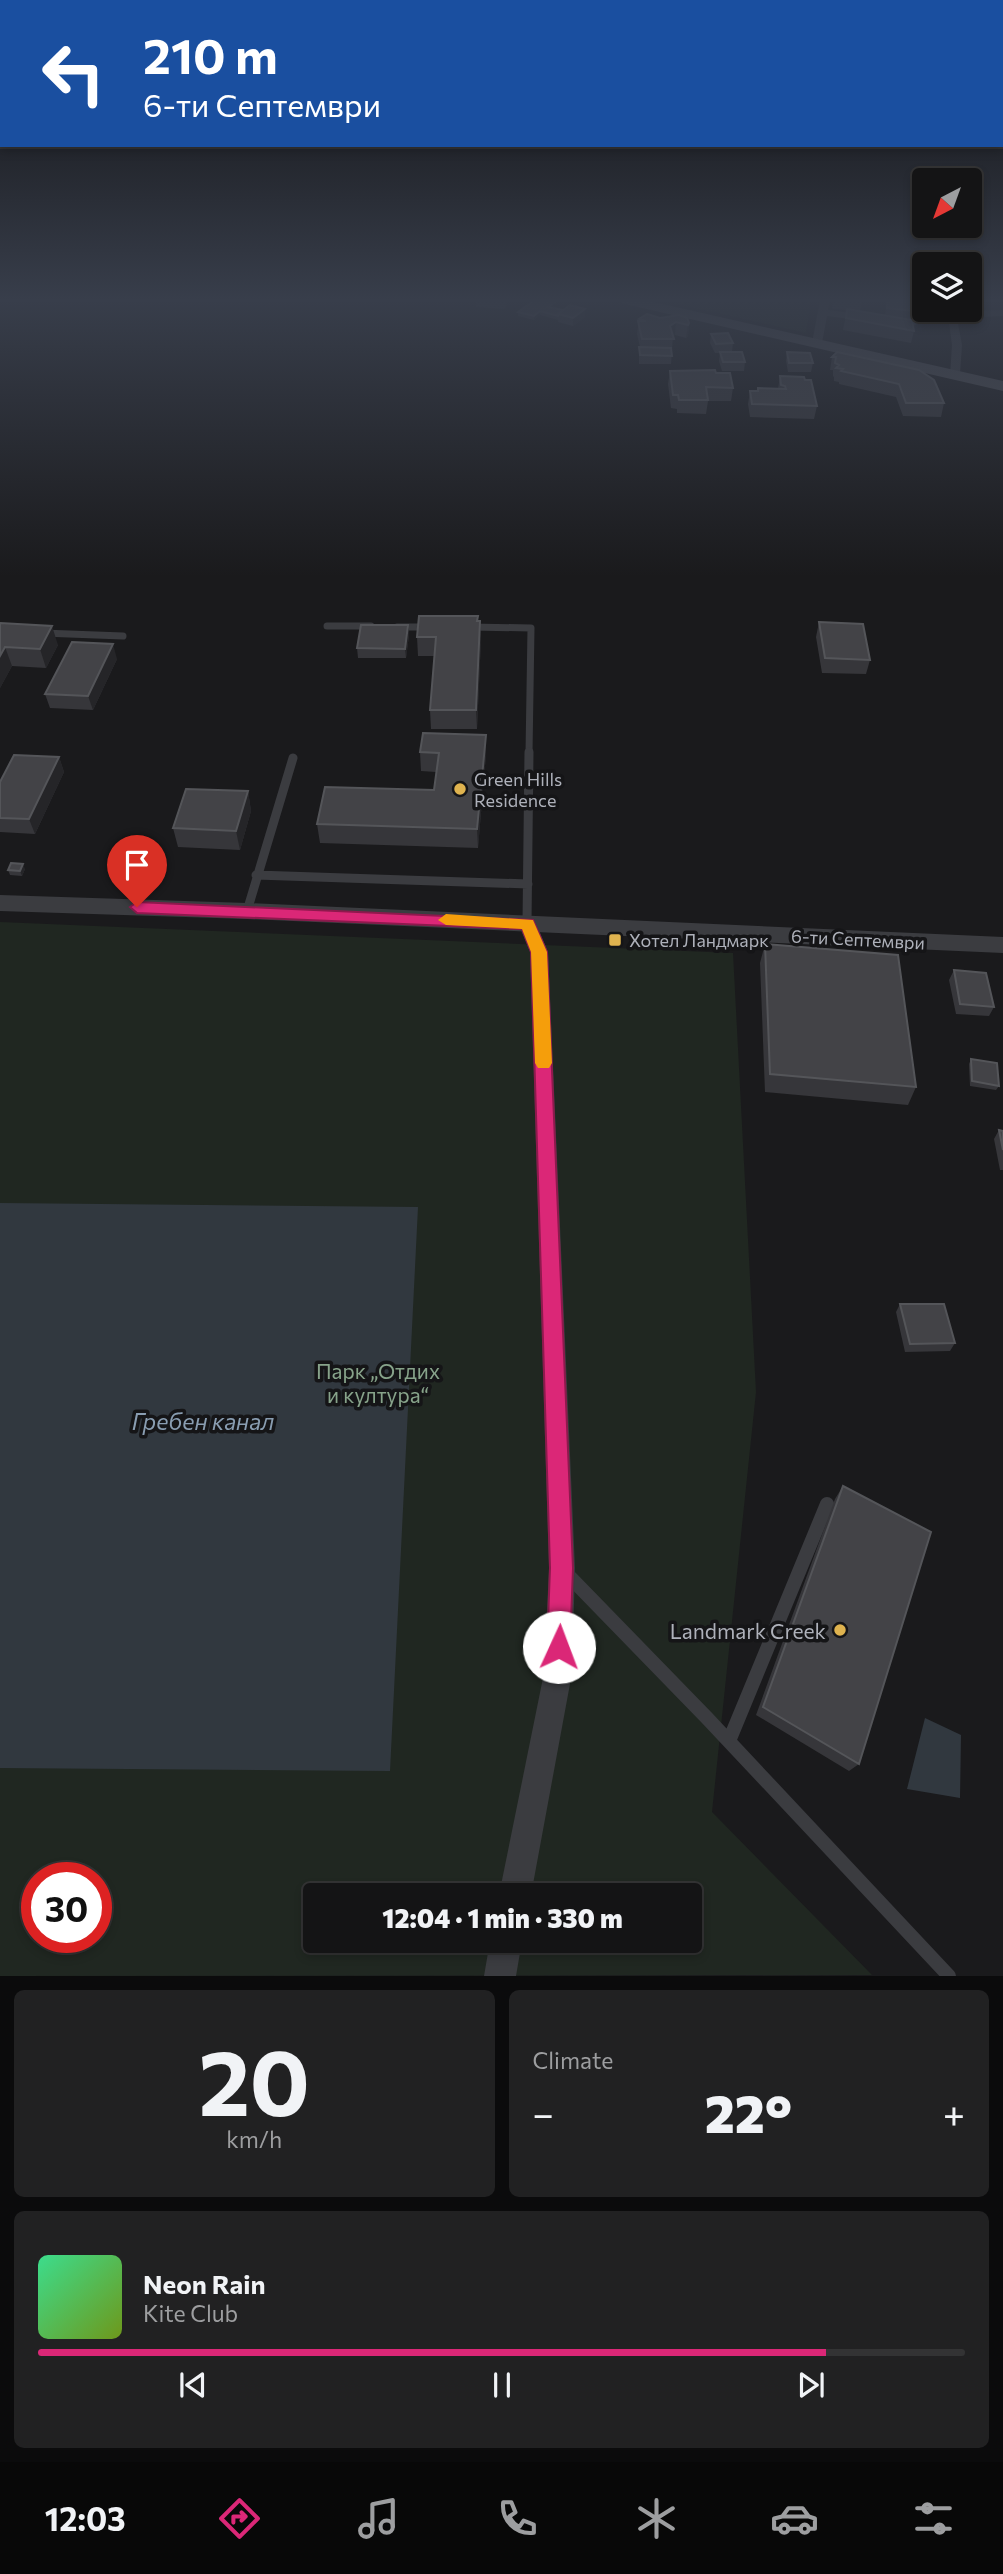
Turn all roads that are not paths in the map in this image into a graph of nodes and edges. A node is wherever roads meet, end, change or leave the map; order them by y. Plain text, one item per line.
1 (327, 626) dead end
2 (436, 627) edge
3 (463, 627) edge
4 (27, 632) edge
5 (123, 636) dead end
6 (293, 758) dead end
7 (256, 875) junction
8 (527, 884) junction
9 (0, 903) edge
10 (247, 911) junction
11 (527, 923) junction
12 (1003, 945) edge
13 (827, 1504) dead end
14 (562, 1568) junction
15 (729, 1741) junction
16 (517, 1883) edge
17 (504, 1953) edge
18 (500, 1976) edge
19 (949, 1976) edge

1 - 2 lane
3 - 8 lane
4 - 5 lane
6 - 7 lane
7 - 8 lane
7 - 10 lane
8 - 11 lane
9 - 10 street, 6-ти Септември
10 - 11 street, 6-ти Септември
11 - 12 street, 6-ти Септември
11 - 14 street
13 - 15 lane
14 - 15 lane
14 - 16 street
15 - 19 lane
17 - 18 street

